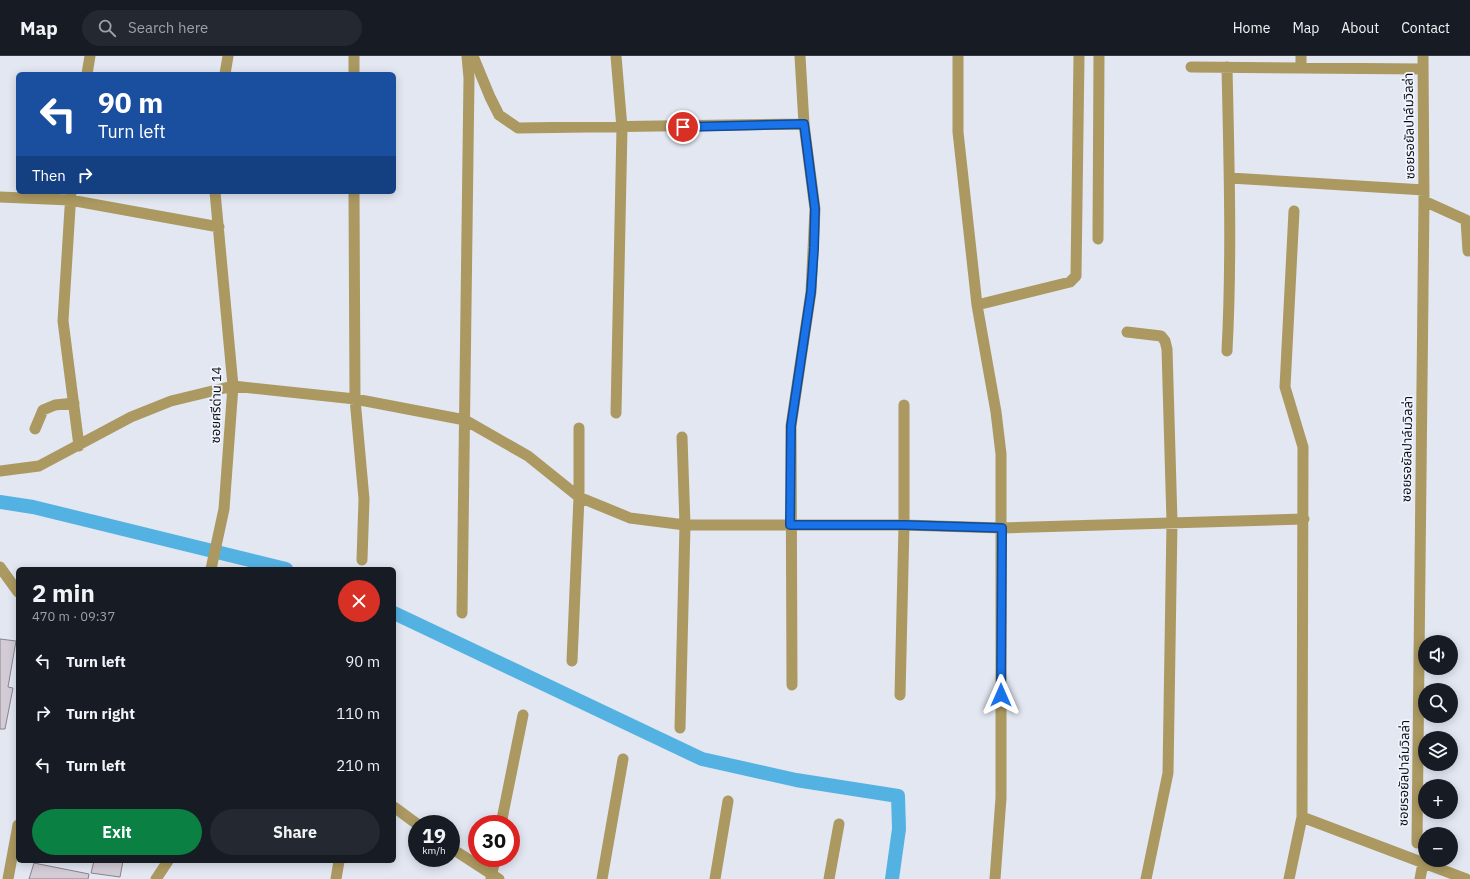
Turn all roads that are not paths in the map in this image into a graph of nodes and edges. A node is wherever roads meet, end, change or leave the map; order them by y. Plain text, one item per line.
1 (90, 56) edge
2 (228, 56) edge
3 (354, 56) edge
4 (467, 56) edge
5 (473, 56) edge
6 (616, 56) edge
7 (800, 56) edge
8 (958, 56) edge
9 (1079, 56) edge
10 (1099, 56) edge
11 (1301, 56) edge
12 (1423, 56) edge
13 (1191, 67) dead end
14 (1227, 67) junction
15 (1301, 68) junction
16 (1423, 69) junction
17 (87, 72) edge
18 (225, 72) edge
19 (354, 72) edge
20 (804, 124) junction
21 (622, 128) junction
22 (1230, 178) junction
23 (215, 194) edge
24 (354, 194) edge
25 (1424, 195) junction
26 (71, 196) edge
27 (0, 197) edge
28 (1294, 211) dead end
29 (219, 227) junction
30 (1098, 239) dead end
31 (1468, 252) dead end
32 (977, 305) junction
33 (1127, 332) dead end
34 (1227, 351) dead end
35 (233, 386) junction
36 (354, 399) junction
37 (74, 403) junction
38 (904, 406) dead end
39 (616, 413) dead end
40 (465, 420) junction
41 (579, 428) dead end
42 (35, 429) dead end
43 (682, 436) dead end
44 (79, 446) junction
45 (0, 471) edge
46 (579, 497) junction
47 (1304, 519) junction
48 (1172, 522) junction
49 (685, 525) junction
50 (790, 525) junction
51 (904, 525) junction
52 (1002, 528) junction
53 (362, 560) dead end
54 (212, 566) edge
55 (0, 567) edge
56 (16, 589) edge
57 (462, 613) dead end
58 (572, 661) dead end
59 (792, 685) dead end
60 (900, 695) dead end
61 (523, 715) dead end
62 (680, 728) dead end
63 (622, 759) dead end
64 (728, 801) dead end
65 (396, 808) edge
66 (503, 815) edge
67 (408, 817) edge
68 (1302, 817) junction
69 (839, 824) dead end
70 (16, 836) edge
71 (1417, 843) dead end
72 (460, 854) edge
73 (1418, 861) edge
74 (167, 863) edge
75 (339, 863) edge
76 (495, 867) edge
77 (1422, 867) edge
78 (1434, 867) edge
79 (494, 878) edge
80 (8, 879) edge
81 (156, 879) edge
82 (336, 879) edge
83 (602, 879) edge
84 (715, 879) edge
85 (829, 879) edge
86 (995, 879) edge
87 (1146, 879) edge
88 (1289, 879) edge
89 (1420, 879) edge
90 (1466, 879) edge

1 - 17 street
2 - 18 street
3 - 19 street
4 - 40 street
5 - 21 street
6 - 21 street
7 - 20 street
8 - 32 street
9 - 32 street
10 - 30 street
11 - 15 street
12 - 16 street, ซอยรอยัลปาล์มวิลล่า
13 - 14 street
14 - 15 street
14 - 22 street
15 - 16 street
16 - 25 street, ซอยรอยัลปาล์มวิลล่า
20 - 21 street
20 - 50 street
21 - 39 street
22 - 25 street
22 - 34 street
23 - 29 street, ซอยศรีด่าน 14
24 - 36 street
25 - 31 street
25 - 71 street, ซอยรอยัลปาล์มวิลล่า
26 - 27 street
26 - 29 street
26 - 37 street
28 - 47 street
29 - 35 street, ซอยศรีด่าน 14
32 - 52 street
33 - 48 street
35 - 36 street
35 - 44 street
35 - 54 street, ซอยศรีด่าน 14
36 - 40 street
36 - 53 street
37 - 42 street
37 - 44 street
38 - 51 street
40 - 46 street
40 - 57 street
41 - 46 street
43 - 49 street
44 - 45 street
46 - 49 street
46 - 58 street
47 - 48 street
47 - 68 street
48 - 52 street
48 - 87 street
49 - 50 street
49 - 62 street
50 - 51 street
50 - 59 street
51 - 52 street
51 - 60 street
52 - 86 street
55 - 56 street
61 - 66 street
63 - 83 street
64 - 84 street
65 - 67 street
68 - 73 street
68 - 88 street
69 - 85 street
70 - 80 street
72 - 79 street
74 - 81 street
75 - 82 street
76 - 79 street
77 - 89 street
78 - 90 street

